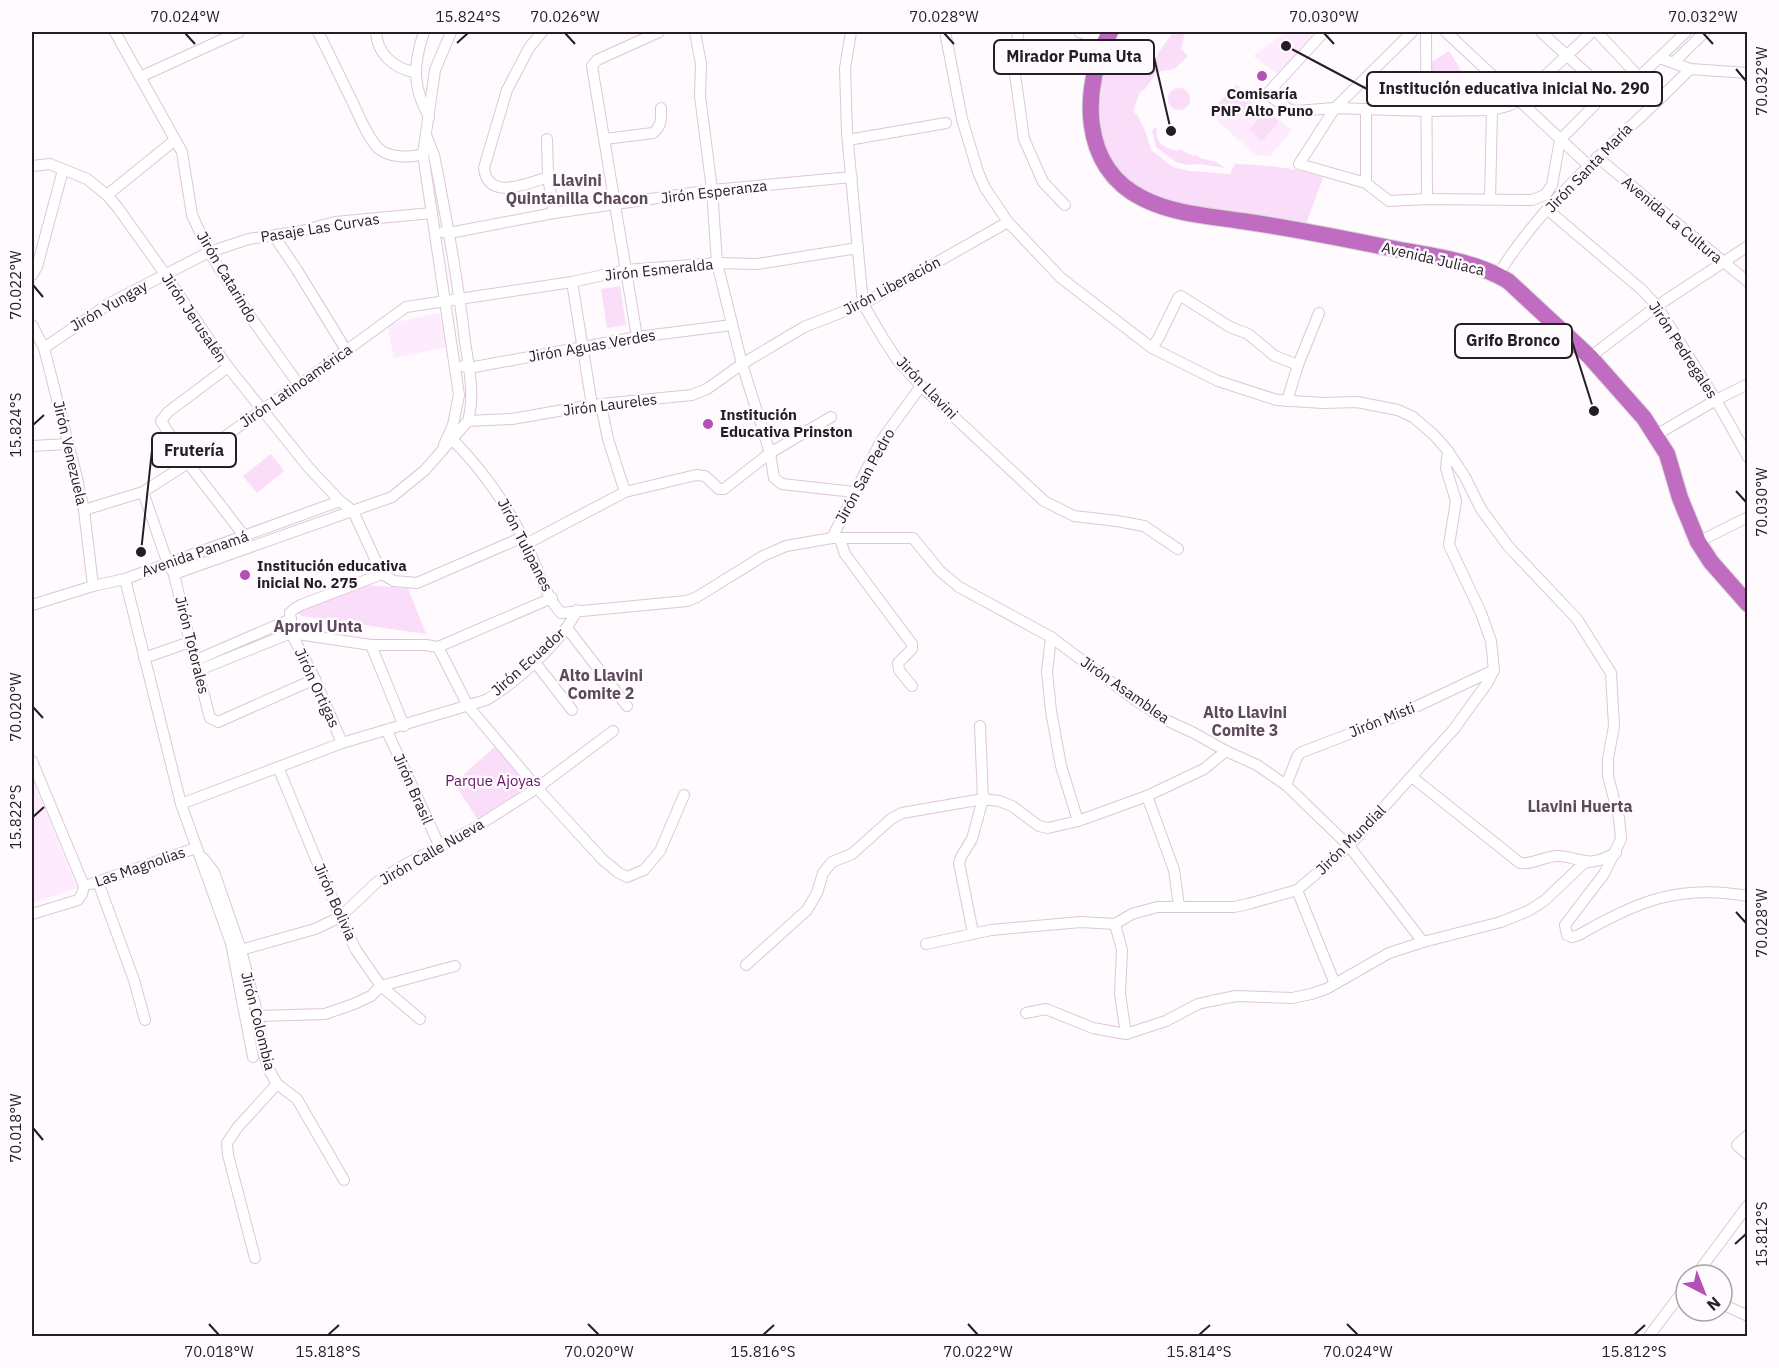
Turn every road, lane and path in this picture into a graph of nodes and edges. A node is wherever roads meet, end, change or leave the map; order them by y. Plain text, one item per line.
1 (115, 32) edge
2 (239, 32) edge
3 (318, 32) edge
4 (376, 32) edge
5 (424, 32) edge
6 (451, 32) edge
7 (542, 32) edge
8 (659, 32) edge
9 (695, 32) edge
10 (850, 32) edge
11 (945, 32) edge
12 (1018, 32) edge
13 (1079, 32) edge
14 (1324, 32) edge
15 (1412, 32) edge
16 (1426, 32) edge
17 (1446, 32) edge
18 (1541, 32) edge
19 (1592, 32) edge
20 (1597, 32) edge
21 (1686, 32) edge
22 (1705, 32) edge
23 (1107, 36) edge
24 (1566, 56) junction
25 (1660, 58) junction
26 (1674, 62) junction
27 (1690, 69) junction
28 (414, 72) junction
29 (1748, 72) edge
30 (141, 77) junction
31 (1639, 77) junction
32 (1620, 79) dead end
33 (1607, 92) junction
34 (1662, 96) junction
35 (1518, 101) junction
36 (661, 108) dead end
37 (1335, 108) junction
38 (1366, 110) junction
39 (1492, 110) junction
40 (1426, 111) junction
41 (429, 117) junction
42 (946, 123) dead end
43 (426, 135) junction
44 (547, 139) dead end
45 (605, 139) junction
46 (175, 140) junction
47 (848, 140) junction
48 (1560, 140) junction
49 (423, 154) junction
50 (1597, 157) junction
51 (32, 166) edge
52 (1588, 166) junction
53 (63, 170) junction
54 (548, 177) junction
55 (852, 177) junction
56 (1366, 183) junction
57 (712, 190) junction
58 (106, 195) junction
59 (1427, 199) junction
60 (1491, 199) junction
61 (616, 205) junction
62 (1065, 205) dead end
63 (1548, 210) junction
64 (432, 213) junction
65 (554, 213) junction
66 (1008, 222) junction
67 (434, 230) junction
68 (449, 233) junction
69 (274, 236) junction
70 (1748, 246) edge
71 (858, 248) junction
72 (209, 252) junction
73 (717, 263) junction
74 (1723, 263) junction
75 (627, 270) junction
76 (165, 274) junction
77 (32, 275) edge
78 (1498, 275) junction
79 (572, 282) junction
80 (1748, 282) edge
81 (460, 299) junction
82 (446, 300) junction
83 (863, 304) junction
84 (1657, 306) junction
85 (1319, 313) dead end
86 (32, 325) edge
87 (732, 325) junction
88 (637, 337) junction
89 (581, 346) junction
90 (44, 348) junction
91 (1152, 348) junction
92 (346, 351) junction
93 (1590, 357) junction
94 (453, 363) junction
95 (742, 364) junction
96 (1298, 365) junction
97 (228, 367) junction
98 (469, 368) junction
99 (1748, 384) edge
100 (299, 385) junction
101 (921, 386) junction
102 (1716, 400) junction
103 (1287, 401) junction
104 (597, 405) junction
105 (263, 409) junction
106 (831, 417) dead end
107 (468, 421) junction
108 (1656, 435) junction
109 (453, 440) junction
110 (69, 444) junction
111 (32, 446) edge
112 (1448, 451) junction
113 (770, 453) junction
114 (439, 456) junction
115 (1748, 458) edge
116 (188, 463) junction
117 (143, 492) junction
118 (625, 492) junction
119 (854, 492) junction
120 (340, 501) junction
121 (84, 510) junction
122 (353, 512) junction
123 (1748, 517) edge
124 (245, 537) junction
125 (836, 539) junction
126 (525, 541) junction
127 (1698, 542) junction
128 (1178, 549) dead end
129 (171, 569) junction
130 (382, 574) junction
131 (125, 579) junction
132 (93, 586) junction
133 (552, 598) junction
134 (1748, 604) edge
135 (32, 605) edge
136 (577, 610) junction
137 (291, 619) junction
138 (567, 628) junction
139 (291, 633) junction
140 (1051, 637) junction
141 (190, 642) junction
142 (371, 645) junction
143 (438, 647) junction
144 (144, 658) junction
145 (534, 661) junction
146 (197, 665) junction
147 (1494, 670) junction
148 (315, 680) junction
149 (912, 686) dead end
150 (468, 706) junction
151 (627, 706) dead end
152 (572, 710) dead end
153 (404, 726) junction
154 (980, 726) dead end
155 (387, 731) junction
156 (613, 731) dead end
157 (342, 744) junction
158 (1226, 751) junction
159 (32, 761) edge
160 (278, 767) junction
161 (1412, 777) junction
162 (1286, 785) junction
163 (537, 788) junction
164 (684, 795) dead end
165 (1147, 796) junction
166 (983, 799) junction
167 (181, 804) junction
168 (1078, 821) junction
169 (1349, 846) junction
170 (440, 847) junction
171 (196, 848) junction
172 (1616, 853) junction
173 (1587, 861) junction
174 (98, 882) junction
175 (84, 886) junction
176 (1297, 890) junction
177 (1748, 896) edge
178 (1179, 906) junction
179 (32, 914) edge
180 (340, 917) junction
181 (1115, 924) junction
182 (973, 933) junction
183 (1423, 942) junction
184 (926, 944) dead end
185 (241, 950) junction
186 (455, 966) dead end
187 (746, 966) dead end
188 (1335, 984) junction
189 (381, 986) junction
190 (1026, 1012) dead end
191 (258, 1016) junction
192 (420, 1019) dead end
193 (145, 1020) dead end
194 (1126, 1034) junction
195 (253, 1057) dead end
196 (277, 1084) junction
197 (1748, 1135) edge
198 (1747, 1156) edge
199 (344, 1179) dead end
200 (1748, 1205) edge
201 (255, 1258) dead end
202 (1705, 1263) edge
203 (1674, 1304) edge
204 (1674, 1310) edge
205 (1734, 1310) edge
206 (1666, 1316) junction
207 (1748, 1316) edge
208 (1649, 1336) edge

1 - 30 street, Jirón Catarindo
2 - 30 street
3 - 49 street
4 - 28 street
5 - 28 street
6 - 41 street, Avenida Panamá
7 - 54 street
8 - 45 street
9 - 57 street
10 - 47 street, Jirón Llavini
11 - 66 street
12 - 62 street
13 - 23 street
14 - 37 street
15 - 37 street
16 - 40 street
17 - 35 street
18 - 24 street
19 - 24 street
20 - 31 street
21 - 25 street
22 - 26 street
23 - 78 highway, Avenida Juliaca
24 - 33 street
24 - 35 street
25 - 26 street
25 - 31 street
26 - 27 street
27 - 29 street
27 - 34 street, Jirón Santa María
28 - 41 street
30 - 46 street, Jirón Catarindo
31 - 34 street
32 - 33 street
33 - 48 street
34 - 50 street, Jirón Santa María
35 - 39 street
35 - 48 street
36 - 45 street
37 - 38 street
37 - 56 street
38 - 40 street
38 - 56 street
39 - 40 street
39 - 60 street
40 - 59 street
41 - 43 street, Avenida Panamá
42 - 47 street
43 - 49 street, Avenida Panamá
43 - 68 street, Avenida Panamá
44 - 54 street
45 - 61 street
46 - 58 street
46 - 72 street, Jirón Catarindo
47 - 55 street, Jirón Llavini
48 - 52 street
48 - 60 street
49 - 64 street, Avenida Panamá
50 - 52 street, Jirón Santa María
50 - 74 street, Avenida La Cultura
51 - 53 street, Jirón Jerusalén
52 - 63 street, Jirón Santa María
53 - 58 street, Jirón Jerusalén
53 - 77 street
54 - 65 street
55 - 57 street, Jirón Esperanza
55 - 71 street, Jirón Llavini
56 - 59 street
57 - 61 street, Jirón Esperanza
57 - 73 street
58 - 76 street, Jirón Jerusalén
59 - 60 street
61 - 65 street, Jirón Esperanza
61 - 75 street
63 - 78 street, Jirón Santa María
63 - 84 street, Jirón Pedregales
64 - 67 street, Avenida Panamá
64 - 69 street, Pasaje Las Curvas
65 - 68 street, Jirón Esperanza
66 - 83 street, Jirón Liberación
66 - 91 street
67 - 68 street, Jirón Esperanza
67 - 82 street, Avenida Panamá
68 - 81 street, Avenida Panamá
69 - 72 street, Pasaje Las Curvas
69 - 92 street
70 - 74 street
71 - 73 street, Jirón Esmeralda
71 - 83 street, Jirón Llavini
72 - 76 street, Jirón Yungay
72 - 100 street, Jirón Catarindo
73 - 75 street, Jirón Esmeralda
73 - 87 street
74 - 80 street, Avenida La Cultura
74 - 84 street
75 - 79 street, Jirón Esmeralda
75 - 88 street
76 - 90 street, Jirón Yungay
76 - 97 street, Jirón Jerusalén
78 - 93 highway, Avenida Juliaca
79 - 81 street, Jirón Esmeralda
79 - 89 street
81 - 82 street, Jirón Latinoamérica
81 - 98 street, Avenida Panamá
82 - 92 street, Jirón Latinoamérica
82 - 94 street, Avenida Panamá
83 - 95 street, Jirón Liberación
83 - 101 street, Jirón Llavini
84 - 93 street
84 - 102 street, Jirón Pedregales
85 - 96 street
86 - 90 street, Jirón Venezuela
87 - 88 street, Jirón Aguas Verdes
87 - 95 street
88 - 89 street, Jirón Aguas Verdes
89 - 98 street, Jirón Aguas Verdes
89 - 104 street
90 - 110 street, Jirón Venezuela
91 - 96 street
91 - 103 street
92 - 100 street, Jirón Latinoamérica
93 - 108 highway, Avenida Juliaca
94 - 98 street, Jirón Aguas Verdes
94 - 114 street, Avenida Panamá
95 - 104 street, Jirón Laureles
95 - 113 street
96 - 103 street
97 - 105 street, Jirón Jerusalén
97 - 116 street
98 - 107 street, Avenida Panamá
99 - 102 street
100 - 105 street, Jirón Latinoamérica
101 - 119 street, Jirón San Pedro
101 - 128 street, Jirón Llavini
102 - 108 street
102 - 115 street, Jirón Pedregales
103 - 112 street
104 - 107 street, Jirón Laureles
104 - 118 street
105 - 116 street, Jirón Latinoamérica
105 - 120 street, Jirón Jerusalén
106 - 113 street
107 - 109 street, Avenida Panamá
108 - 127 highway, Avenida Juliaca
109 - 114 street, Avenida Panamá
109 - 126 street, Jirón Tulipanes
110 - 111 street
110 - 121 street, Jirón Venezuela
112 - 147 street
112 - 172 street
113 - 118 street
113 - 119 street
114 - 122 street, Avenida Panamá
116 - 117 street, Jirón Latinoamérica
116 - 124 street
117 - 121 street, Jirón Latinoamérica
117 - 129 street, Jirón Totorales
118 - 126 street
119 - 125 street, Jirón San Pedro
120 - 122 street
120 - 124 street, Avenida Panamá
121 - 132 street, Jirón Venezuela
122 - 129 street, Avenida Panamá
122 - 130 street
123 - 127 street
124 - 129 street, Avenida Panamá
125 - 136 street
125 - 140 street, Jirón Asamblea
125 - 149 street
126 - 130 street
126 - 133 street, Jirón Tulipanes
127 - 134 highway, Avenida Juliaca
129 - 131 street, Avenida Panamá
129 - 141 street, Jirón Totorales
130 - 137 street
131 - 132 street, Avenida Panamá
131 - 144 street, Jirón Colombia
132 - 135 street, Avenida Panamá
133 - 136 street, Jirón Tulipanes
133 - 143 street
136 - 138 street, Jirón Ecuador
137 - 139 street
137 - 146 street
138 - 145 street, Jirón Ecuador
138 - 151 street
139 - 142 street
139 - 146 street
139 - 148 street, Jirón Ortigas
140 - 158 street, Jirón Asamblea
140 - 168 street
141 - 144 street
141 - 146 street, Jirón Totorales
142 - 143 street
142 - 153 street
143 - 150 street
144 - 167 street, Jirón Colombia
145 - 150 street, Jirón Ecuador
145 - 152 street
146 - 148 street, Jirón Totorales
147 - 161 street, Jirón Mundial
147 - 162 street, Jirón Misti
148 - 157 street, Jirón Ortigas
150 - 153 street, Jirón Ecuador
150 - 163 street
153 - 155 street, Jirón Ecuador
154 - 166 street
155 - 157 street, Jirón Ecuador
155 - 170 street, Jirón Brasil
156 - 163 street, Jirón Calle Nueva
157 - 160 street, Jirón Ecuador
158 - 162 street, Jirón Asamblea
158 - 165 street
159 - 175 street
160 - 167 street, Jirón Ecuador
160 - 180 street, Jirón Bolivia
161 - 169 street, Jirón Mundial
161 - 173 street
162 - 169 street, Jirón Asamblea
163 - 164 street
163 - 170 street, Jirón Calle Nueva
165 - 168 street
165 - 178 street
166 - 168 street
166 - 182 street
166 - 187 street
167 - 171 street, Jirón Colombia
169 - 176 street, Jirón Mundial
169 - 183 street, Jirón Asamblea
170 - 180 street, Jirón Calle Nueva
171 - 174 street, Las Magnolias
171 - 185 street, Jirón Colombia
171 - 195 street, Jirón Colombia
172 - 173 street
172 - 177 street
173 - 183 street
174 - 175 street, Las Magnolias
174 - 193 street
175 - 179 street
176 - 178 street, Jirón Mundial
176 - 188 street
178 - 181 street, Jirón Mundial
180 - 185 street, Jirón Calle Nueva
180 - 189 street, Jirón Bolivia
181 - 182 street, Jirón Mundial
181 - 194 street
182 - 184 street, Jirón Mundial
183 - 188 street
185 - 191 street, Jirón Colombia
186 - 189 street
188 - 194 street
189 - 191 street
189 - 192 street, Jirón Bolivia
190 - 194 street
191 - 196 street, Jirón Colombia
196 - 199 street, Jirón Colombia
196 - 201 street
197 - 198 street
200 - 202 street
203 - 206 street
204 - 206 street
205 - 207 street
206 - 208 street

